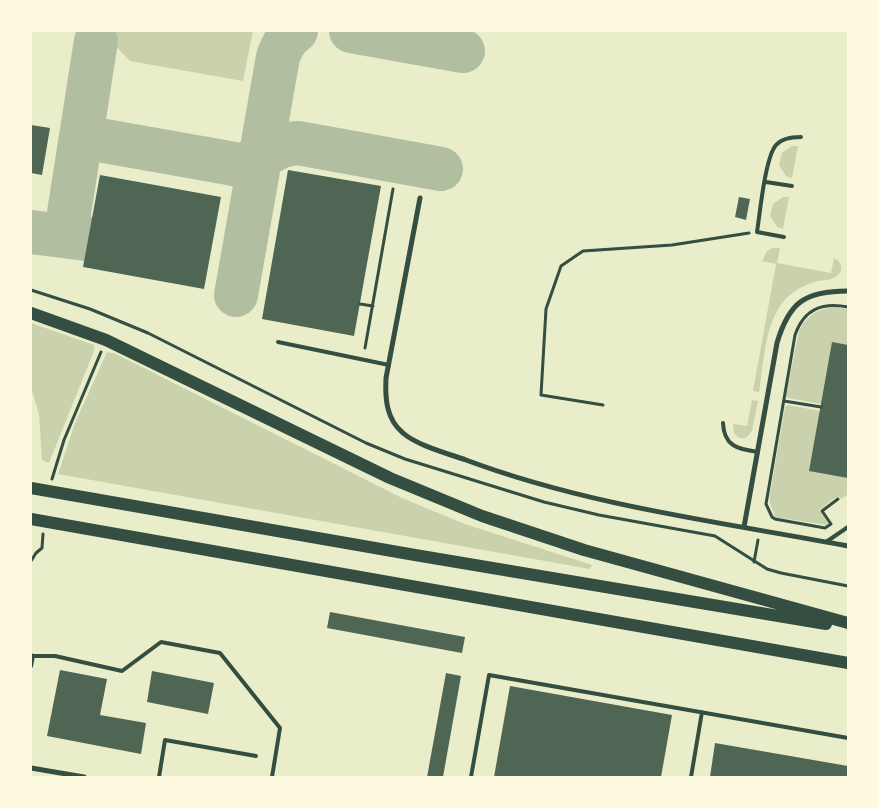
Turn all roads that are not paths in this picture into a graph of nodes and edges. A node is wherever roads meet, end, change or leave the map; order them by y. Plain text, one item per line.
1 (801, 137) dead end
2 (766, 182) junction
3 (792, 186) dead end
4 (420, 198) dead end
5 (784, 237) dead end
6 (848, 291) edge
7 (31, 313) edge
8 (278, 342) dead end
9 (389, 365) junction
10 (723, 423) dead end
11 (758, 452) junction
12 (31, 488) edge
13 (31, 519) edge
14 (744, 526) junction
15 (848, 527) edge
16 (826, 542) junction
17 (848, 546) edge
18 (848, 622) edge
19 (848, 627) edge
20 (32, 656) edge
21 (848, 663) edge
22 (31, 666) edge
23 (702, 712) junction
24 (848, 738) edge
25 (256, 756) dead end
26 (31, 768) edge
27 (84, 777) edge
28 (159, 777) edge
29 (272, 777) edge
30 (471, 777) edge
31 (691, 777) edge

1 - 2 lane
2 - 3 lane
2 - 5 lane
4 - 9 street
6 - 11 street
7 - 18 main road
8 - 9 lane
9 - 14 street
10 - 11 lane
11 - 14 street
12 - 19 main road
13 - 21 main road
14 - 16 street
15 - 16 lane
16 - 17 street
20 - 22 lane
20 - 29 lane
23 - 24 lane
23 - 30 lane
23 - 31 lane
25 - 28 lane
26 - 27 street

